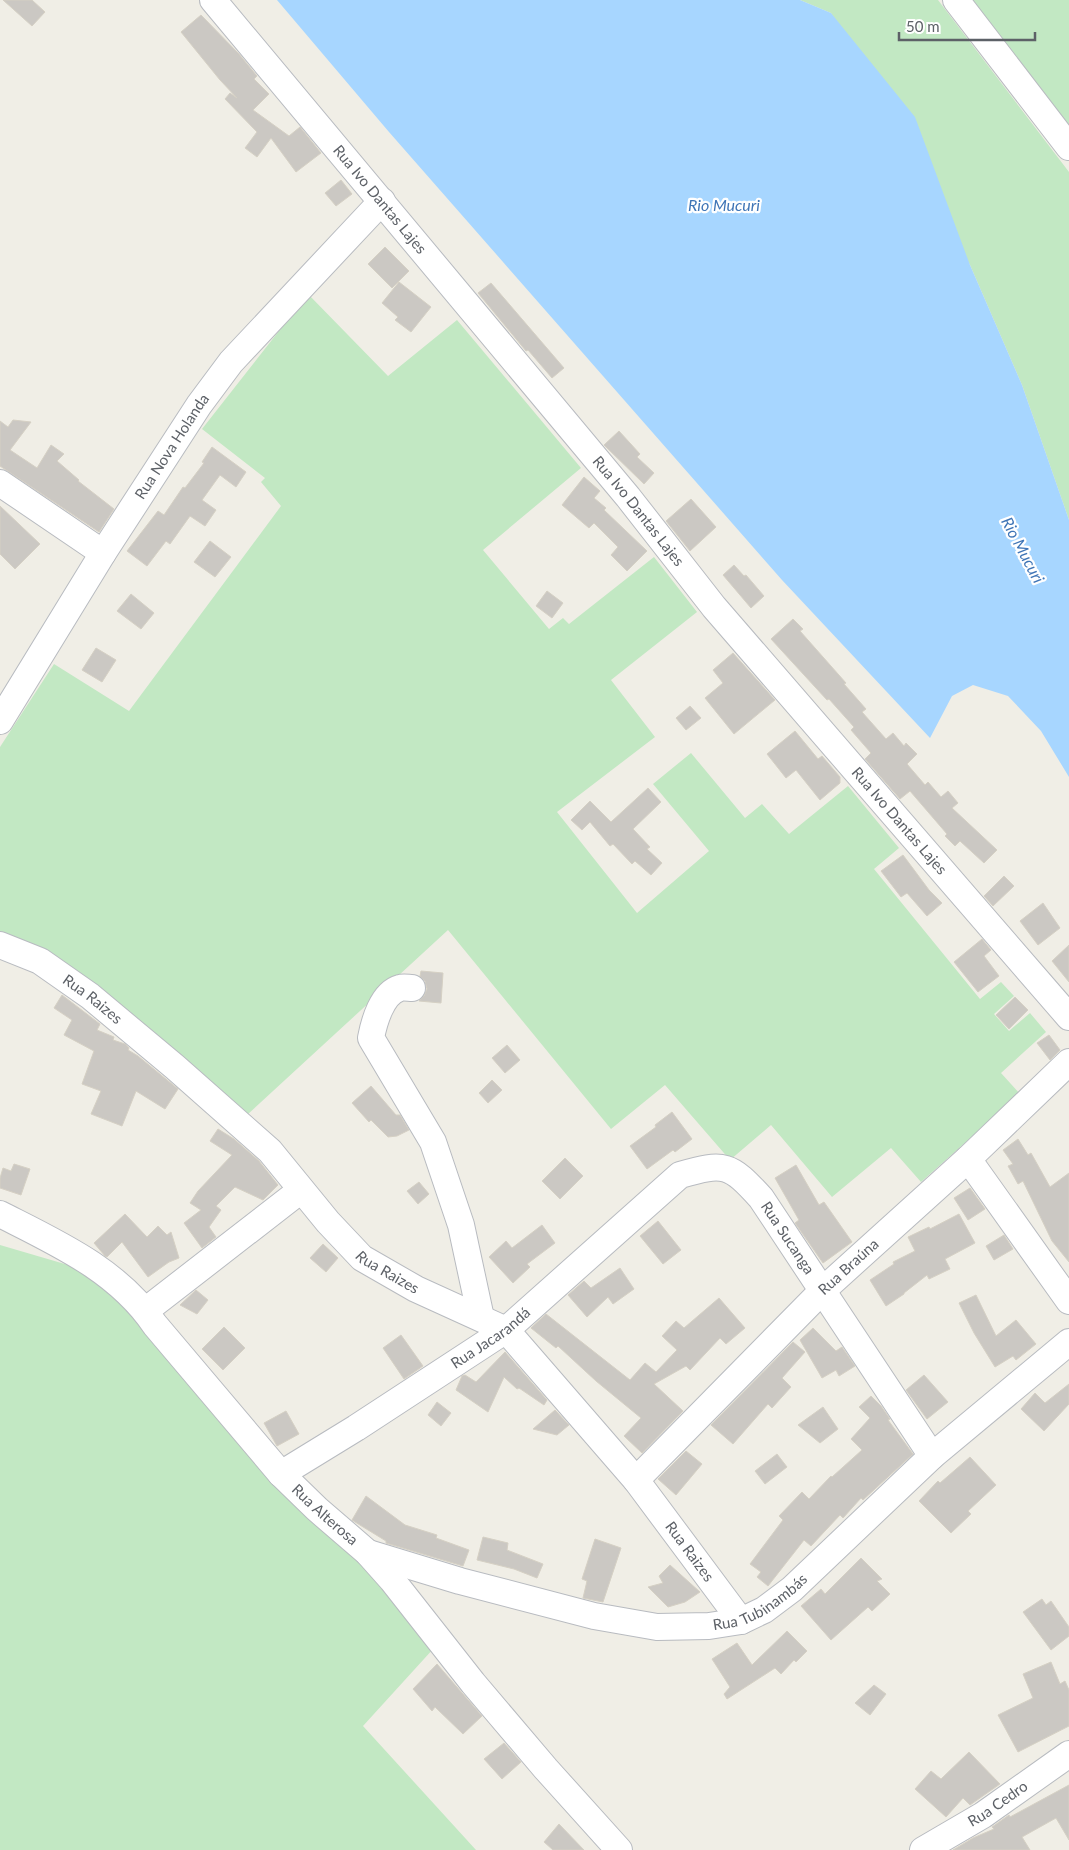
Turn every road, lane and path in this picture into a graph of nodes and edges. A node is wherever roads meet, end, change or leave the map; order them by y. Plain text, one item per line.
1 (212, 0) edge
2 (956, 0) edge
3 (1069, 147) edge
4 (382, 201) junction
5 (0, 483) edge
6 (103, 553) junction
7 (0, 721) edge
8 (3, 946) edge
9 (412, 988) dead end
10 (1069, 1017) edge
11 (1069, 1062) edge
12 (968, 1160) junction
13 (680, 1175) joint
14 (302, 1190) junction
15 (0, 1214) edge
16 (823, 1290) junction
17 (1069, 1301) edge
18 (145, 1311) junction
19 (481, 1318) junction
20 (506, 1330) junction
21 (1069, 1342) edge
22 (932, 1456) junction
23 (281, 1474) junction
24 (636, 1480) junction
25 (368, 1553) junction
26 (741, 1621) junction
27 (1069, 1754) edge
28 (619, 1850) edge
29 (923, 1850) edge

1 - 4 street, Rua Ivo Dantas Lajes
2 - 3 street
4 - 6 street, Rua Nova Holanda
4 - 10 street, Rua Ivo Dantas Lajes
5 - 6 street
6 - 7 street, Rua Nova Holanda
8 - 14 street, Rua Raizes
9 - 19 street
11 - 12 street, Rua Braúna
12 - 16 street, Rua Braúna
12 - 17 street
13 - 16 street, Rua Sucanga
13 - 20 street, Rua Jacarandá
14 - 18 street
14 - 19 street, Rua Raizes
15 - 18 street, Rua Alterosa
16 - 22 street, Rua Sucanga
16 - 24 street, Rua Braúna
18 - 23 street, Rua Alterosa
19 - 20 street, Rua Raizes
20 - 23 street, Rua Jacarandá
20 - 24 street, Rua Raizes
21 - 22 street, Rua Tubinambás
22 - 26 street, Rua Tubinambás
23 - 25 street, Rua Alterosa
24 - 26 street, Rua Raizes
25 - 26 street, Rua Tubinambás
25 - 28 street, Rua Alterosa
27 - 29 street, Rua Cedro

